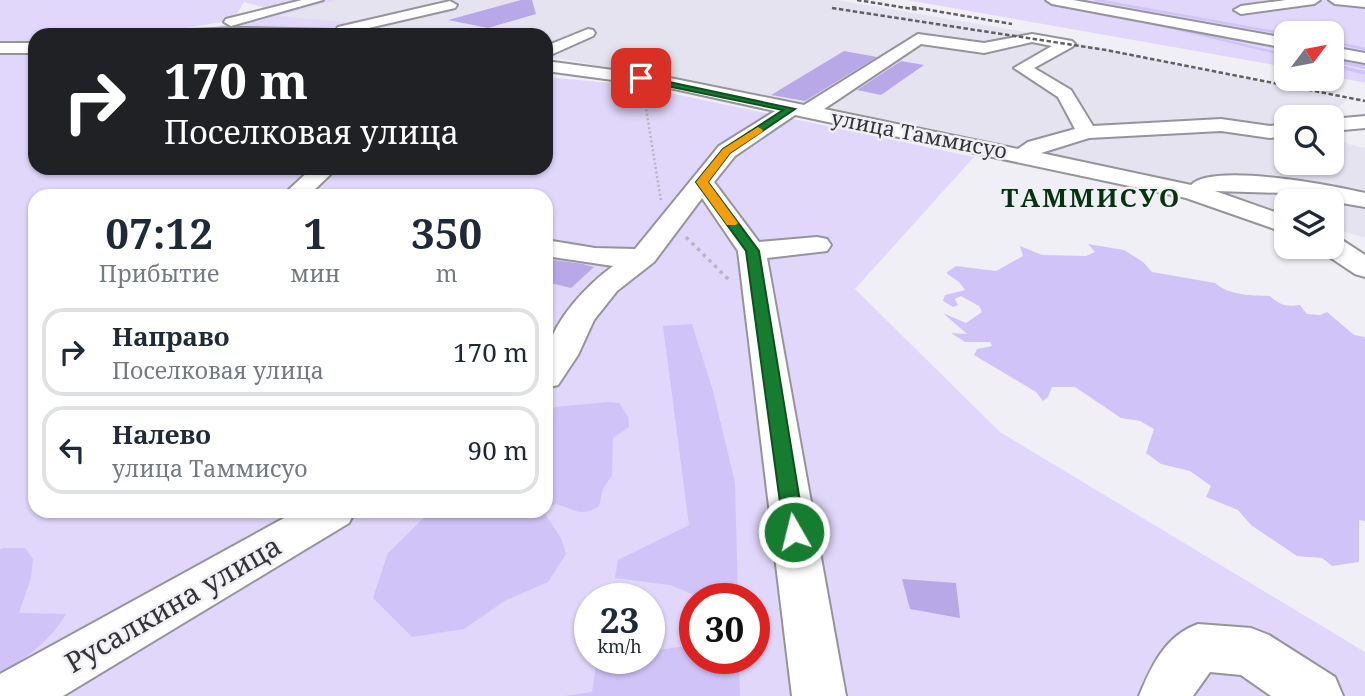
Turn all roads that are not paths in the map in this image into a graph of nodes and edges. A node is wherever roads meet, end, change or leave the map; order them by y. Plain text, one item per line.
1 (317, 0) edge
2 (1052, 0) edge
3 (1314, 0) edge
4 (1335, 0) edge
5 (1353, 0) edge
6 (1365, 3) edge
7 (450, 5) dead end
8 (1241, 10) dead end
9 (197, 28) edge
10 (352, 28) edge
11 (587, 33) dead end
12 (1274, 41) edge
13 (0, 48) edge
14 (28, 48) edge
15 (553, 49) edge
16 (1344, 54) edge
17 (1365, 58) edge
18 (553, 69) edge
19 (799, 111) junction
20 (1365, 122) edge
21 (1344, 124) edge
22 (1087, 132) junction
23 (1274, 132) edge
24 (1022, 156) junction
25 (318, 175) edge
26 (702, 182) junction
27 (302, 189) edge
28 (1192, 192) junction
29 (1365, 200) edge
30 (1274, 220) edge
31 (817, 246) dead end
32 (553, 249) edge
33 (752, 251) junction
34 (1344, 254) edge
35 (643, 256) junction
36 (1365, 268) edge
37 (553, 367) edge
38 (322, 518) edge
39 (13, 696) edge
40 (819, 696) edge
41 (1166, 696) edge
42 (1316, 696) edge

1 - 9 street
2 - 12 street
3 - 8 street
4 - 6 street
5 - 6 street
7 - 10 street
11 - 15 street
13 - 14 street
16 - 17 street
18 - 19 street, улица Таммисуо
19 - 22 street
19 - 24 street, улица Таммисуо
19 - 26 street
20 - 21 street
22 - 23 street
22 - 24 street
24 - 28 street, улица Таммисуо
25 - 27 street
26 - 33 street
26 - 35 street
28 - 29 street
28 - 30 street, улица Таммисуо
31 - 33 street
32 - 35 street
33 - 40 street
34 - 36 street
35 - 37 street
38 - 39 street, Русалкина улица
41 - 42 street

